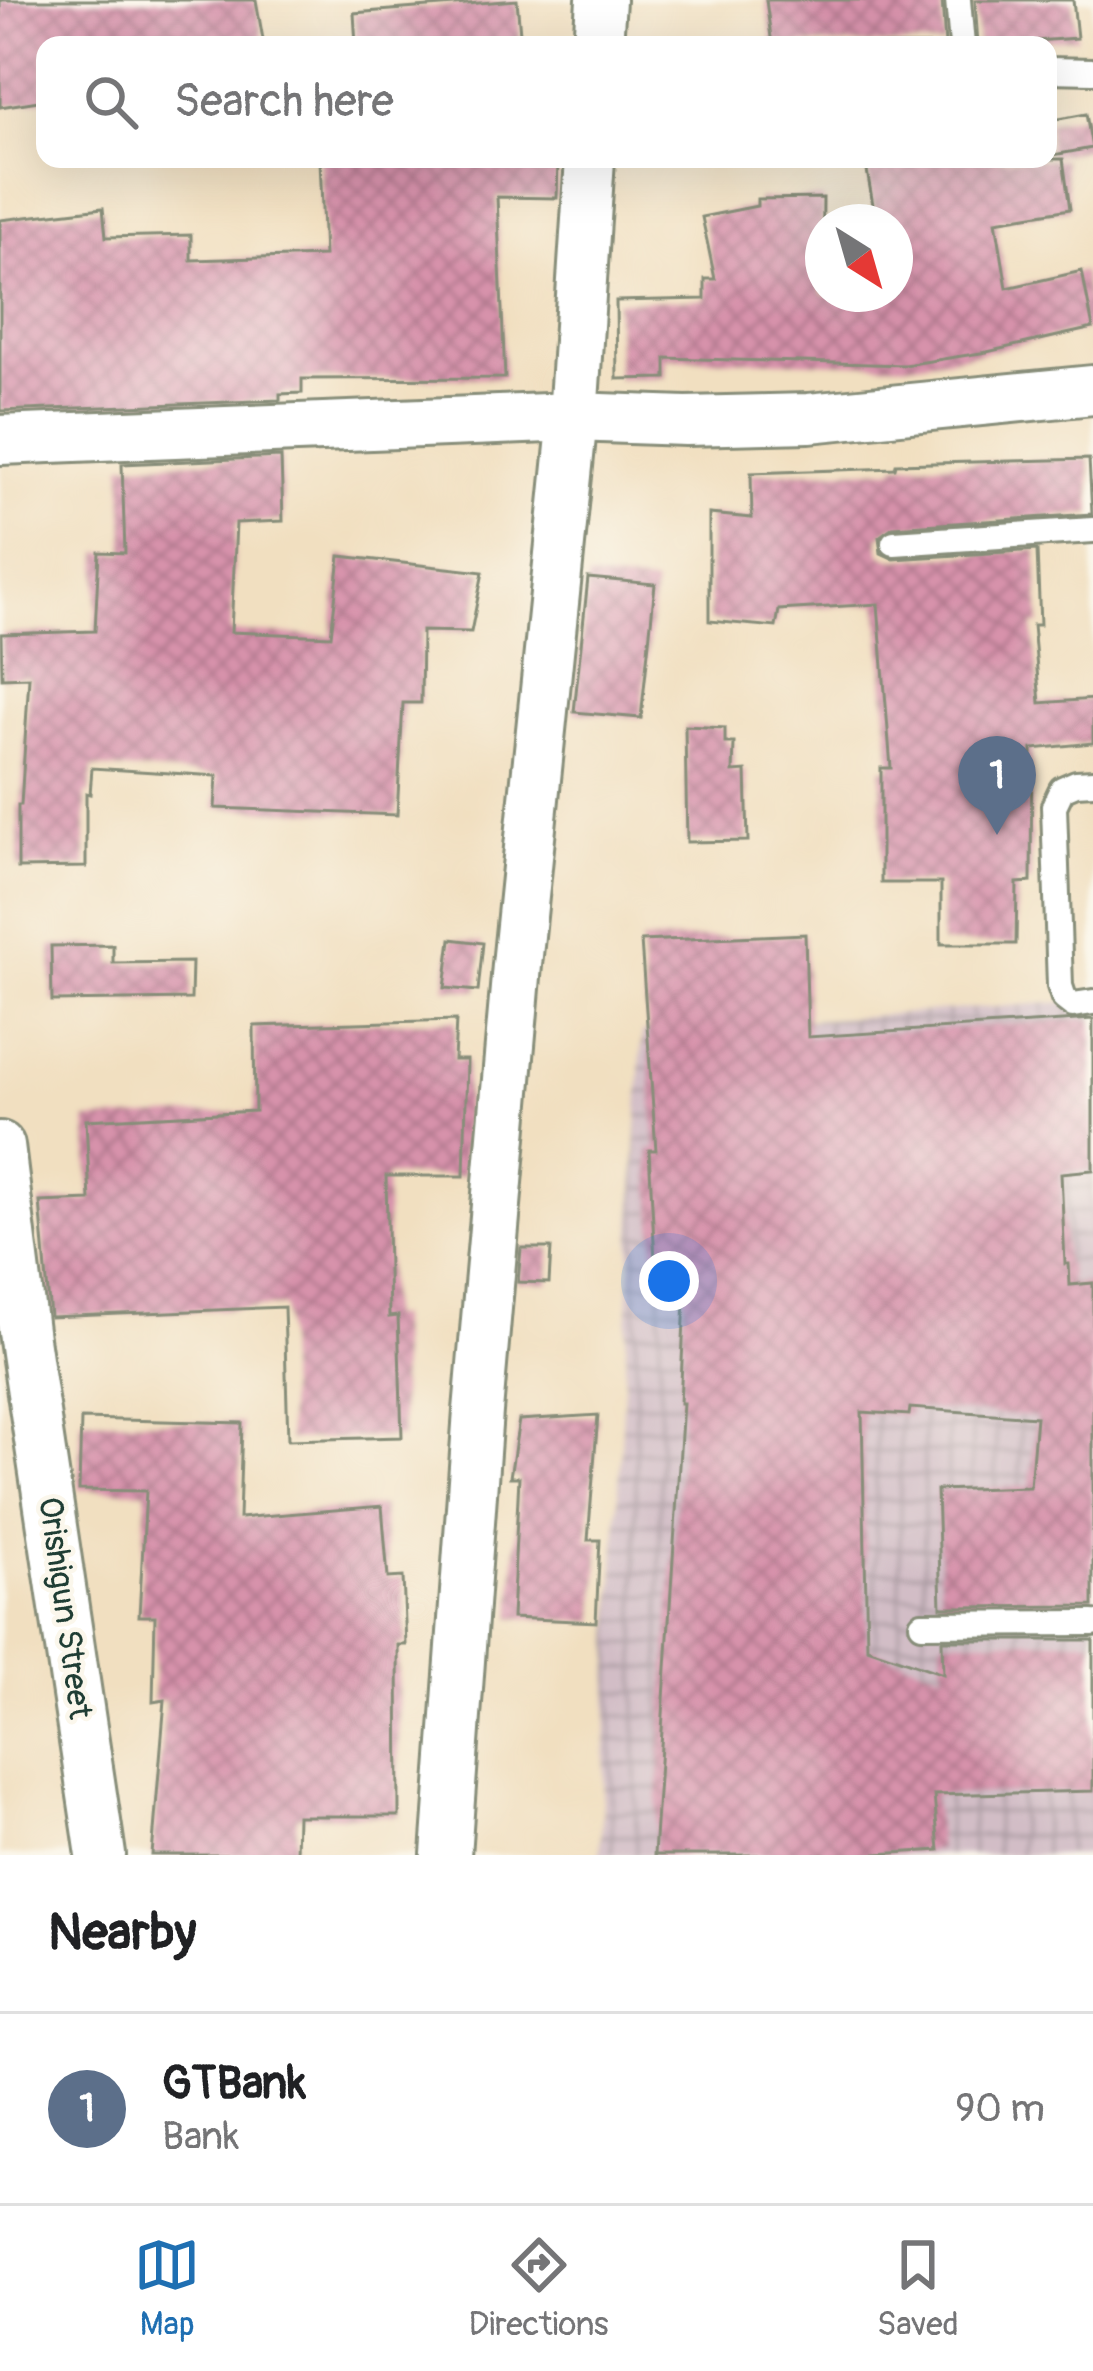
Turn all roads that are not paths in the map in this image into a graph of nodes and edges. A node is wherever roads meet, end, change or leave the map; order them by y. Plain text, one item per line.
1 (601, 0) edge
2 (958, 0) edge
3 (599, 36) edge
4 (961, 36) edge
5 (1057, 70) edge
6 (1093, 71) edge
7 (589, 168) edge
8 (1093, 390) edge
9 (573, 417) junction
10 (0, 440) edge
11 (1093, 530) edge
12 (895, 543) dead end
13 (1093, 782) edge
14 (1093, 1002) edge
15 (0, 1147) edge
16 (1093, 1623) edge
17 (922, 1624) dead end
18 (101, 1855) edge
19 (446, 1855) edge

1 - 3 street
2 - 4 lane
5 - 6 lane
7 - 9 street
8 - 9 street
9 - 10 street
9 - 19 street
11 - 12 lane
13 - 14 lane
15 - 18 street, Orishigun Street
16 - 17 lane

